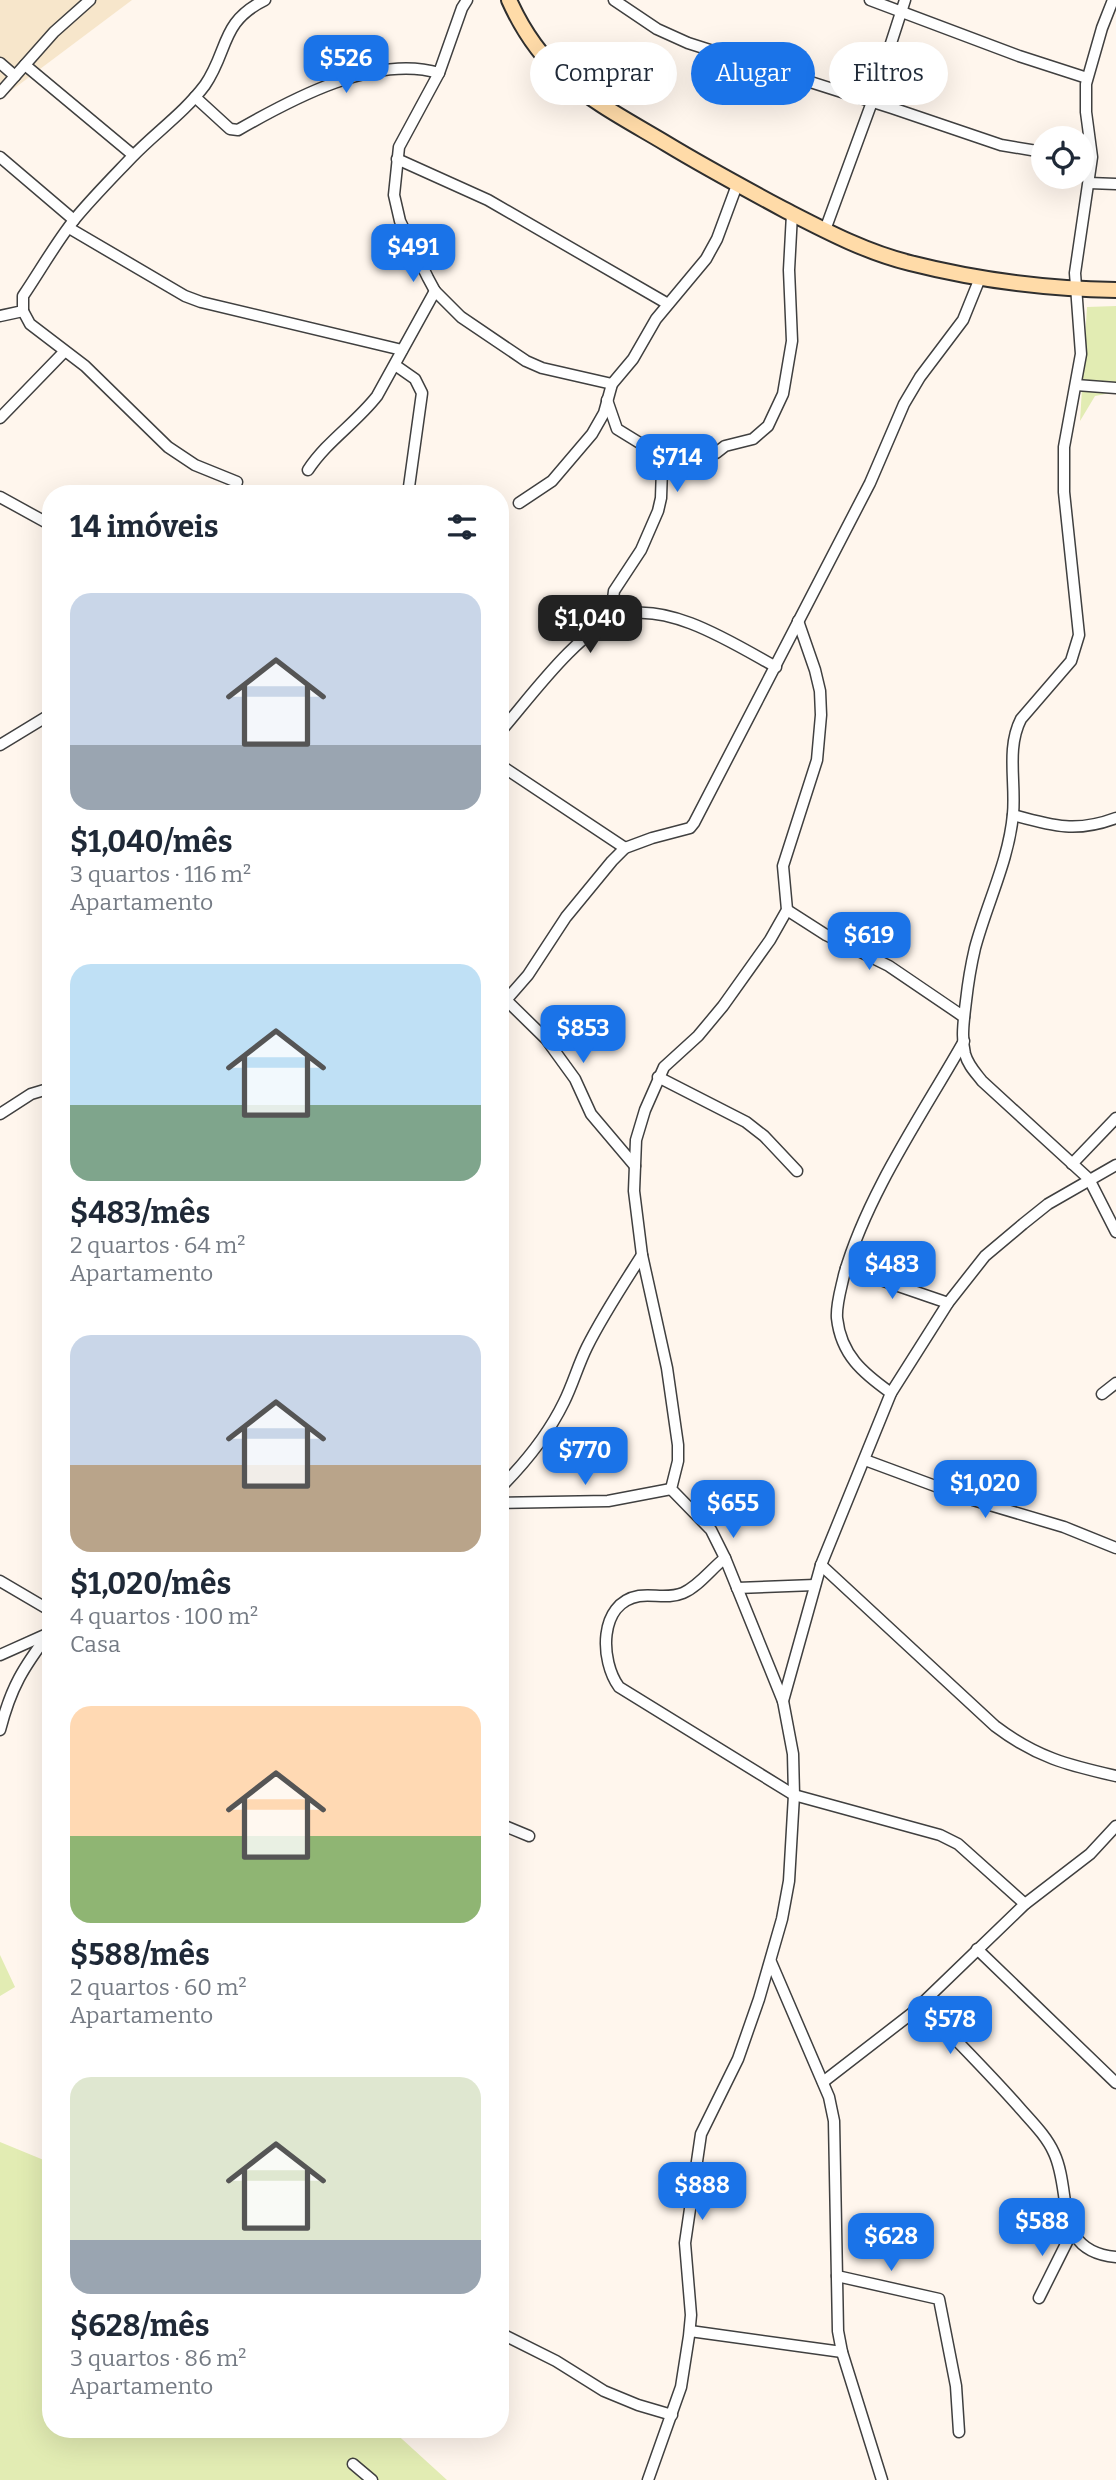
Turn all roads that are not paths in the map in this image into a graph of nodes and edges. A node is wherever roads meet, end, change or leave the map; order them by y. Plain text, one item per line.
1 (90, 0) edge
2 (265, 0) edge
3 (467, 0) edge
4 (509, 0) edge
5 (614, 0) edge
6 (870, 0) edge
7 (905, 0) edge
8 (1113, 0) edge
9 (901, 11) junction
10 (891, 42) edge
11 (0, 63) edge
12 (25, 65) junction
13 (439, 73) junction
14 (15, 76) junction
15 (1087, 78) junction
16 (829, 88) edge
17 (0, 93) edge
18 (195, 97) junction
19 (871, 105) edge
20 (881, 105) edge
21 (1086, 126) edge
22 (1031, 150) edge
23 (134, 155) junction
24 (0, 156) edge
25 (397, 159) junction
26 (1094, 183) edge
27 (737, 184) junction
28 (1116, 184) edge
29 (1088, 189) edge
30 (792, 214) junction
31 (71, 224) junction
32 (825, 230) junction
33 (980, 278) junction
34 (1076, 289) junction
35 (1116, 290) edge
36 (435, 291) junction
37 (668, 304) junction
38 (23, 311) junction
39 (0, 316) edge
40 (402, 350) junction
41 (64, 352) junction
42 (395, 365) junction
43 (612, 384) junction
44 (1076, 385) junction
45 (1116, 388) edge
46 (607, 400) junction
47 (0, 418) edge
48 (716, 453) dead end
49 (308, 470) dead end
50 (237, 482) dead end
51 (409, 485) edge
52 (0, 497) edge
53 (519, 503) dead end
54 (42, 520) edge
55 (617, 617) junction
56 (798, 621) junction
57 (776, 667) junction
58 (42, 719) edge
59 (509, 721) edge
60 (0, 745) edge
61 (509, 771) edge
62 (1013, 814) junction
63 (1116, 818) edge
64 (625, 848) junction
65 (787, 910) junction
66 (509, 993) edge
67 (509, 1005) edge
68 (964, 1017) junction
69 (964, 1041) junction
70 (658, 1077) junction
71 (42, 1091) edge
72 (0, 1114) edge
73 (1116, 1118) edge
74 (1072, 1164) junction
75 (1116, 1165) edge
76 (635, 1166) junction
77 (797, 1171) dead end
78 (1088, 1179) junction
79 (1116, 1232) edge
80 (642, 1255) junction
81 (846, 1268) junction
82 (948, 1303) junction
83 (1116, 1383) edge
84 (891, 1393) junction
85 (1102, 1394) dead end
86 (865, 1460) junction
87 (509, 1479) edge
88 (671, 1489) junction
89 (509, 1503) edge
90 (1116, 1548) edge
91 (725, 1558) junction
92 (821, 1565) junction
93 (0, 1581) edge
94 (815, 1585) junction
95 (737, 1588) junction
96 (42, 1606) edge
97 (42, 1636) edge
98 (42, 1643) edge
99 (0, 1655) edge
100 (783, 1701) junction
101 (0, 1730) edge
102 (1116, 1776) edge
103 (794, 1795) junction
104 (1116, 1826) edge
105 (509, 1828) edge
106 (528, 1836) dead end
107 (1025, 1904) junction
108 (977, 1949) junction
109 (771, 1962) junction
110 (921, 2004) junction
111 (822, 2082) junction
112 (1116, 2083) edge
113 (1072, 2232) junction
114 (1116, 2258) edge
115 (837, 2276) junction
116 (1039, 2298) dead end
117 (690, 2331) junction
118 (509, 2338) edge
119 (842, 2351) junction
120 (672, 2415) junction
121 (959, 2432) dead end
122 (353, 2464) dead end
123 (372, 2480) edge
124 (648, 2480) edge
125 (881, 2480) edge

1 - 12 street
2 - 18 street
3 - 13 street
4 - 27 street
5 - 16 street
6 - 9 street
7 - 9 street
8 - 15 street
9 - 10 street
9 - 15 street
11 - 14 street
12 - 14 street
12 - 23 street
13 - 18 street
13 - 25 street
14 - 17 street
15 - 21 street
18 - 23 street
19 - 32 street
20 - 22 street
23 - 31 street
24 - 31 street
25 - 36 street
25 - 37 street
26 - 28 street
27 - 30 street
27 - 37 street
29 - 34 street
30 - 32 street
30 - 48 street
31 - 38 street
31 - 40 street
32 - 33 street
33 - 34 street
33 - 56 street
34 - 35 street
34 - 44 street
36 - 40 street
36 - 43 street
37 - 43 street
38 - 39 street
38 - 41 street
40 - 42 street
41 - 47 street
41 - 50 street
42 - 49 street
42 - 51 street
43 - 46 street
44 - 45 street
44 - 62 street
46 - 53 street
46 - 55 street
52 - 54 street
55 - 57 street
55 - 59 street
56 - 57 street
56 - 65 street
57 - 64 street
58 - 60 street
61 - 64 street
62 - 63 street
62 - 68 street
64 - 66 street
65 - 68 street
65 - 70 street
67 - 76 street
68 - 69 street
69 - 74 street
69 - 81 street
70 - 76 street
70 - 77 street
71 - 72 street
73 - 74 street
74 - 78 street
75 - 78 street
76 - 80 street
78 - 79 street
78 - 82 street
80 - 87 street
80 - 88 street
81 - 82 street
81 - 84 street
82 - 84 street
83 - 85 street
84 - 86 street
86 - 90 street
86 - 92 street
88 - 89 street
88 - 91 street
91 - 95 street
91 - 103 street
92 - 94 street
92 - 102 street
93 - 96 street
94 - 95 street
94 - 100 street
95 - 100 street
97 - 99 street
98 - 101 street
100 - 103 street
103 - 107 street
103 - 109 street
104 - 107 street
105 - 106 street
107 - 108 street
108 - 110 street
108 - 112 street
109 - 111 street
109 - 117 street
110 - 111 street
110 - 113 street
111 - 115 street
113 - 114 street
113 - 116 street
115 - 119 street
115 - 121 street
117 - 119 street
117 - 120 street
118 - 120 street
119 - 125 street
120 - 124 street
122 - 123 street

